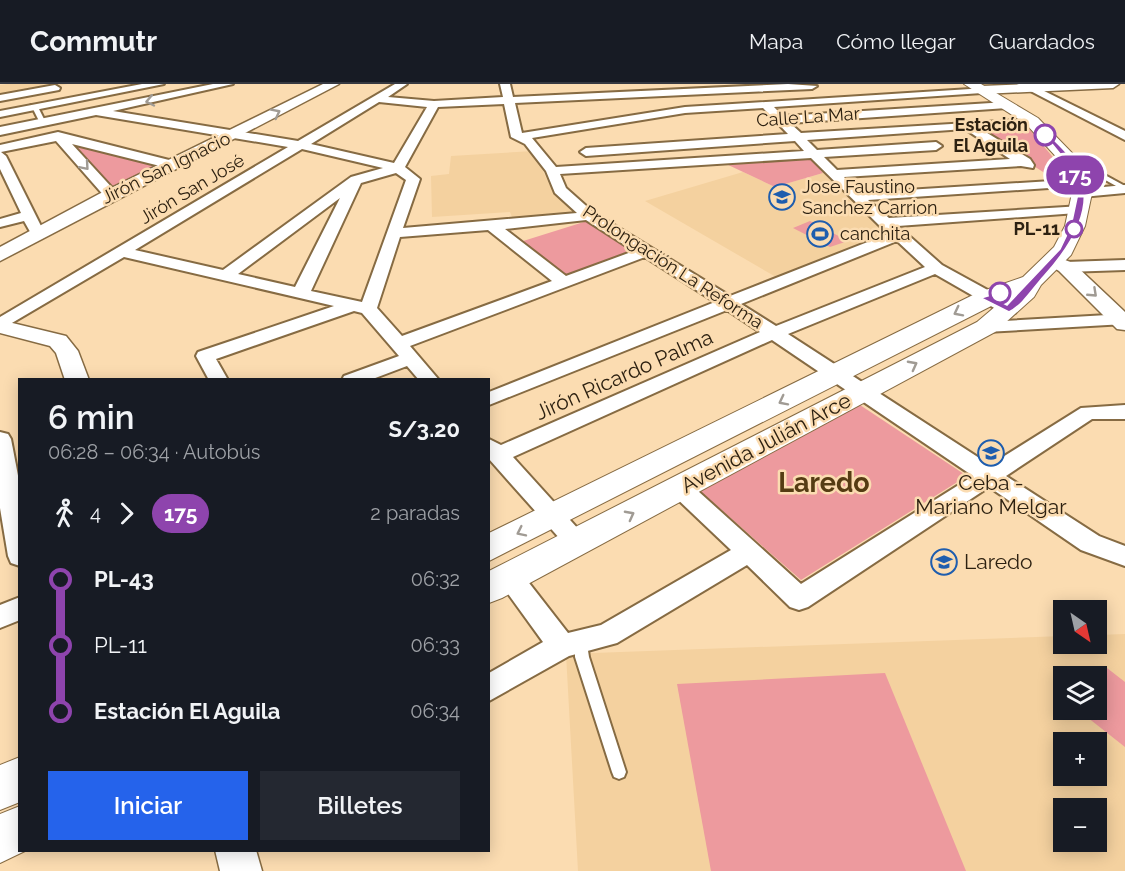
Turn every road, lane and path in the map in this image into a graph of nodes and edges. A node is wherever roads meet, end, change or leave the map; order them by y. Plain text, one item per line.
1 (160, 84) edge
2 (182, 84) edge
3 (228, 84) edge
4 (333, 84) edge
5 (402, 84) edge
6 (505, 84) edge
7 (573, 84) edge
8 (637, 84) edge
9 (850, 84) edge
10 (1113, 84) edge
11 (811, 85) edge
12 (1023, 85) edge
13 (66, 86) dead end
14 (758, 86) edge
15 (976, 87) edge
16 (192, 92) junction
17 (645, 94) junction
18 (867, 97) junction
19 (0, 98) edge
20 (577, 98) junction
21 (378, 99) junction
22 (826, 100) junction
23 (510, 102) junction
24 (434, 104) junction
25 (765, 104) junction
26 (1006, 105) junction
27 (721, 106) junction
28 (34, 107) junction
29 (685, 110) junction
30 (99, 112) junction
31 (887, 112) junction
32 (0, 114) edge
33 (647, 115) junction
34 (779, 120) junction
35 (1032, 121) junction
36 (44, 123) junction
37 (966, 125) junction
38 (910, 128) junction
39 (572, 129) junction
40 (0, 131) edge
41 (746, 131) junction
42 (705, 134) junction
43 (232, 135) junction
44 (59, 136) junction
45 (796, 136) junction
46 (1125, 136) edge
47 (517, 137) junction
48 (299, 145) junction
49 (671, 145) junction
50 (936, 146) junction
51 (0, 149) edge
52 (586, 152) junction
53 (814, 154) junction
54 (0, 156) edge
55 (1068, 159) junction
56 (1025, 162) junction
57 (172, 165) junction
58 (964, 166) junction
59 (398, 168) junction
60 (597, 168) junction
61 (552, 171) junction
62 (834, 174) junction
63 (1101, 175) junction
64 (356, 180) junction
65 (1055, 183) junction
66 (1125, 189) edge
67 (1078, 190) junction
68 (111, 195) junction
69 (856, 197) junction
70 (588, 215) junction
71 (28, 216) junction
72 (0, 223) edge
73 (884, 223) junction
74 (493, 227) junction
75 (38, 234) junction
76 (395, 234) junction
77 (898, 235) junction
78 (122, 252) junction
79 (645, 252) junction
80 (0, 255) edge
81 (1060, 259) junction
82 (1125, 265) edge
83 (1089, 267) junction
84 (936, 268) junction
85 (224, 277) junction
86 (564, 282) junction
87 (1031, 282) junction
88 (300, 295) junction
89 (985, 298) junction
90 (727, 302) junction
91 (360, 308) junction
92 (1009, 309) junction
93 (1124, 315) edge
94 (0, 325) edge
95 (986, 327) junction
96 (774, 333) junction
97 (404, 351) junction
98 (835, 375) junction
99 (76, 378) edge
100 (218, 378) edge
101 (355, 378) edge
102 (428, 378) edge
103 (861, 392) junction
104 (490, 399) edge
105 (1125, 412) edge
106 (0, 439) edge
107 (494, 450) edge
108 (990, 477) junction
109 (680, 488) junction
110 (553, 517) junction
111 (578, 542) junction
112 (18, 544) edge
113 (490, 548) edge
114 (748, 552) junction
115 (1125, 556) edge
116 (500, 582) edge
117 (18, 609) edge
118 (0, 617) edge
119 (572, 644) junction
120 (490, 687) edge
121 (619, 772) dead end
122 (18, 780) edge
123 (0, 788) edge
124 (18, 830) edge
125 (0, 839) edge
126 (236, 852) edge
127 (241, 871) edge

1 - 28 street
2 - 16 street
3 - 16 street
43 -> 4 street, Jirón San Ignacio
5 - 21 street, Jirón San José
6 - 23 street
7 - 20 street
8 - 17 street
9 - 18 street
10 - 12 street
11 - 14 street
11 - 22 street
12 - 15 street
12 - 46 street
13 - 19 street
14 - 17 street
15 - 18 street
15 - 26 main road
16 -> 30 street
17 - 20 street
18 - 22 street
18 - 31 street
20 - 23 street
21 - 24 street
21 - 48 street, Jirón San José
22 - 25 street
23 - 24 street
23 - 47 street
24 - 59 street
25 - 27 street
25 - 34 street
26 - 31 street
26 - 35 main road
27 - 29 street
27 - 41 street
28 - 32 street
28 - 36 street
29 - 33 street
29 - 42 street
30 - 36 street
30 - 43 street
31 - 34 street
31 - 38 street
33 - 39 street
33 - 49 street
34 - 45 street
35 - 37 street, Calle La Mar
35 - 55 main road
36 - 40 street
36 - 44 street
37 - 38 street, Calle La Mar
37 - 56 street
38 - 45 street, Calle La Mar
38 - 50 street
39 - 47 street
39 - 52 street
41 - 42 street, Calle La Mar
41 - 45 street, Calle La Mar
42 - 49 street, Calle La Mar
43 - 48 street
43 - 57 street, Jirón San Ignacio
44 - 51 street
44 - 57 street
44 -> 68 street
45 - 53 street
47 - 61 street, Prolongación La Reforma
48 - 59 street
48 - 78 street, Jirón San José
49 - 52 street, Calle La Mar
50 - 53 street
50 - 58 street
52 - 60 street
53 - 60 street
53 - 62 street
54 - 71 street
55 - 63 lane
55 - 67 main road
56 - 58 street
56 - 65 street
57 - 68 street, Jirón San Ignacio
58 - 62 street
59 - 64 street
59 - 76 street
60 - 61 street
61 - 70 street, Prolongación La Reforma
62 - 69 street
63 - 66 lane
63 - 67 lane
64 - 85 street
64 - 88 street
65 - 67 street
65 - 69 street
66 - 67 street
67 - 73 street
67 - 81 main road, Avenida Julián Arce
68 - 75 street, Jirón San Ignacio
69 - 73 street
70 - 74 street
70 - 79 street, Prolongación La Reforma
71 - 72 street
71 - 75 street
73 - 77 street
74 - 76 street
74 - 86 street
75 - 80 street, Jirón San Ignacio
76 - 91 street
77 - 84 street
77 - 90 street
78 - 85 street
78 - 94 street, Jirón San José
79 - 86 street
79 - 90 street, Prolongación La Reforma
81 - 83 street
81 - 87 main road, Avenida Julián Arce
81 -> 93 street
82 - 83 street
83 - 93 street
84 - 89 street
84 - 96 street, Jirón Ricardo Palma
85 - 88 street
86 - 97 street
87 - 89 main road, Avenida Julián Arce
87 - 92 main road, Avenida Julián Arce
88 - 91 street
89 - 92 street
89 -> 98 main road, Avenida Julián Arce
90 - 96 street, Prolongación La Reforma
90 - 104 street
91 - 97 street
91 - 100 street
92 - 95 main road, Avenida Julián Arce
93 - 95 street
94 - 99 street
103 -> 95 main road, Avenida Julián Arce
96 - 98 street, Prolongación La Reforma
96 - 107 street, Jirón Ricardo Palma
97 - 101 street
97 - 102 street
98 - 103 street, Prolongación La Reforma
98 -> 110 main road, Avenida Julián Arce
103 - 108 street, Prolongación La Reforma
103 - 109 main road, Avenida Julián Arce
105 - 108 street
106 - 112 street
107 - 110 street
108 - 114 street
108 - 115 street, Prolongación La Reforma
111 -> 109 main road, Avenida Julián Arce
109 - 114 street
110 - 111 street
110 -> 113 main road, Avenida Julián Arce
111 - 116 main road, Avenida Julián Arce
114 - 119 street
116 - 119 street
117 - 118 street
119 - 120 street
119 - 121 lane
122 - 123 main road
124 - 125 main road
126 - 127 street

